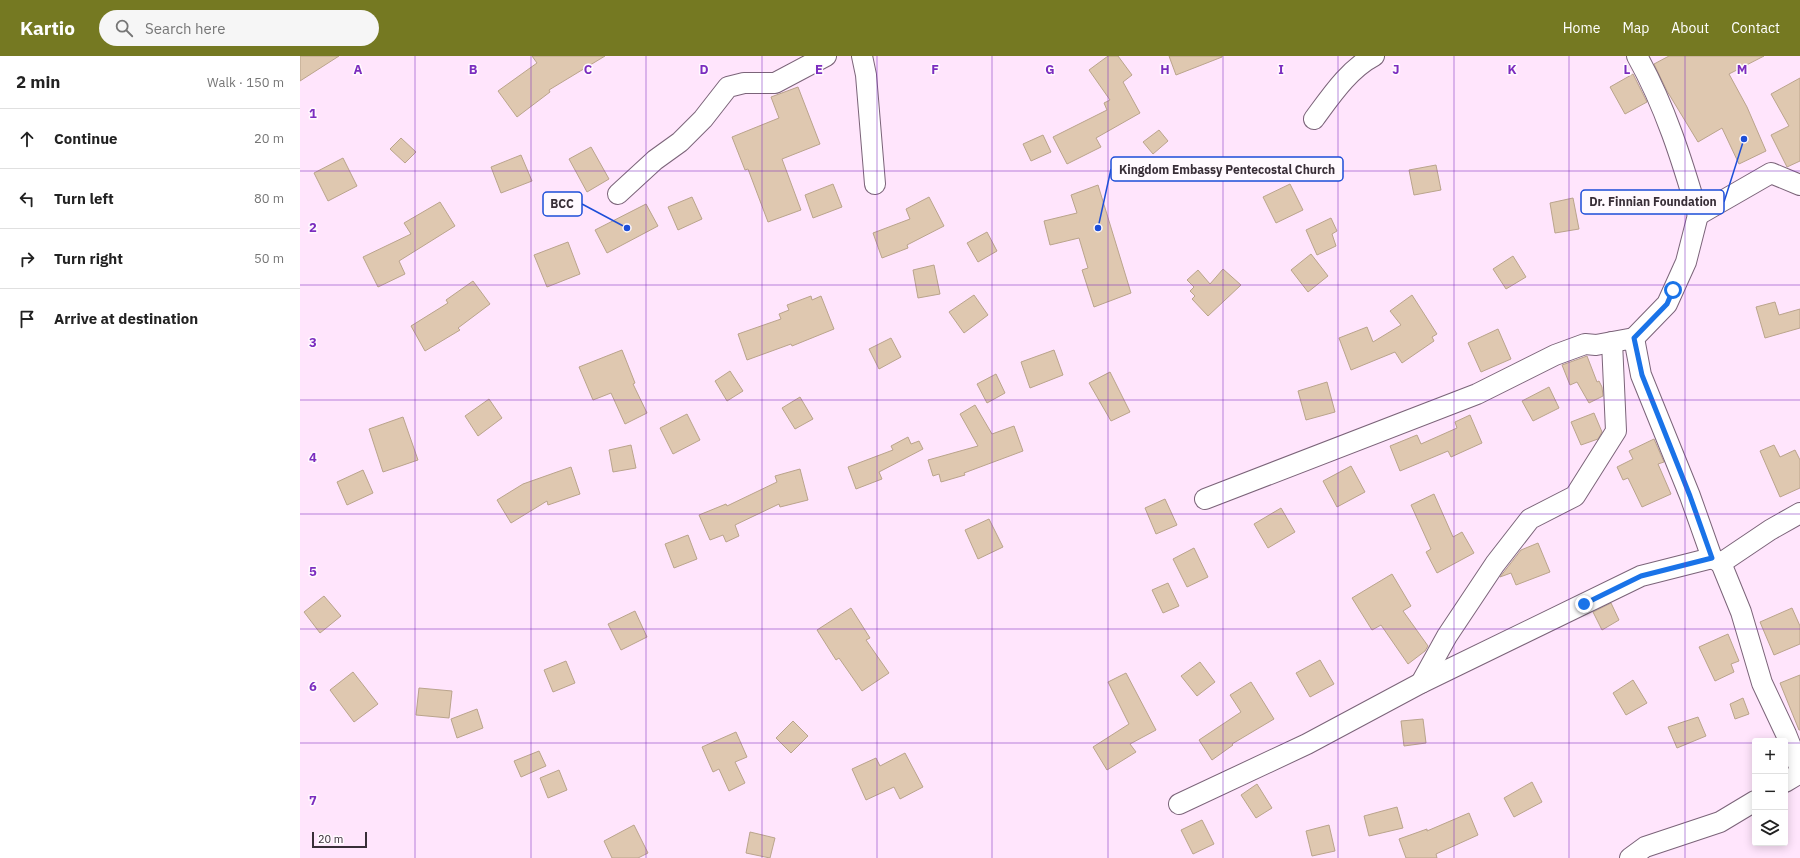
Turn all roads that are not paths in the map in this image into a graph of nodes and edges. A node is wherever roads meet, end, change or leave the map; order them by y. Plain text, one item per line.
1 (826, 56) edge
2 (862, 56) edge
3 (1374, 56) edge
4 (1637, 56) edge
5 (1314, 118) dead end
6 (875, 184) dead end
7 (1800, 185) edge
8 (618, 194) dead end
9 (1698, 215) junction
10 (1634, 338) junction
11 (1612, 342) junction
12 (1205, 499) dead end
13 (1800, 514) edge
14 (1716, 560) junction
15 (1420, 683) junction
16 (1800, 769) edge
17 (1800, 773) edge
18 (1788, 780) edge
19 (1752, 802) edge
20 (1179, 804) dead end
21 (1630, 858) edge

1 - 8 street
2 - 6 street
3 - 5 street
4 - 9 street
7 - 9 street
9 - 10 street
10 - 11 street
10 - 14 street
11 - 12 street
11 - 15 street
13 - 14 street
14 - 15 street
14 - 16 street
15 - 20 street
17 - 18 street
19 - 21 street

